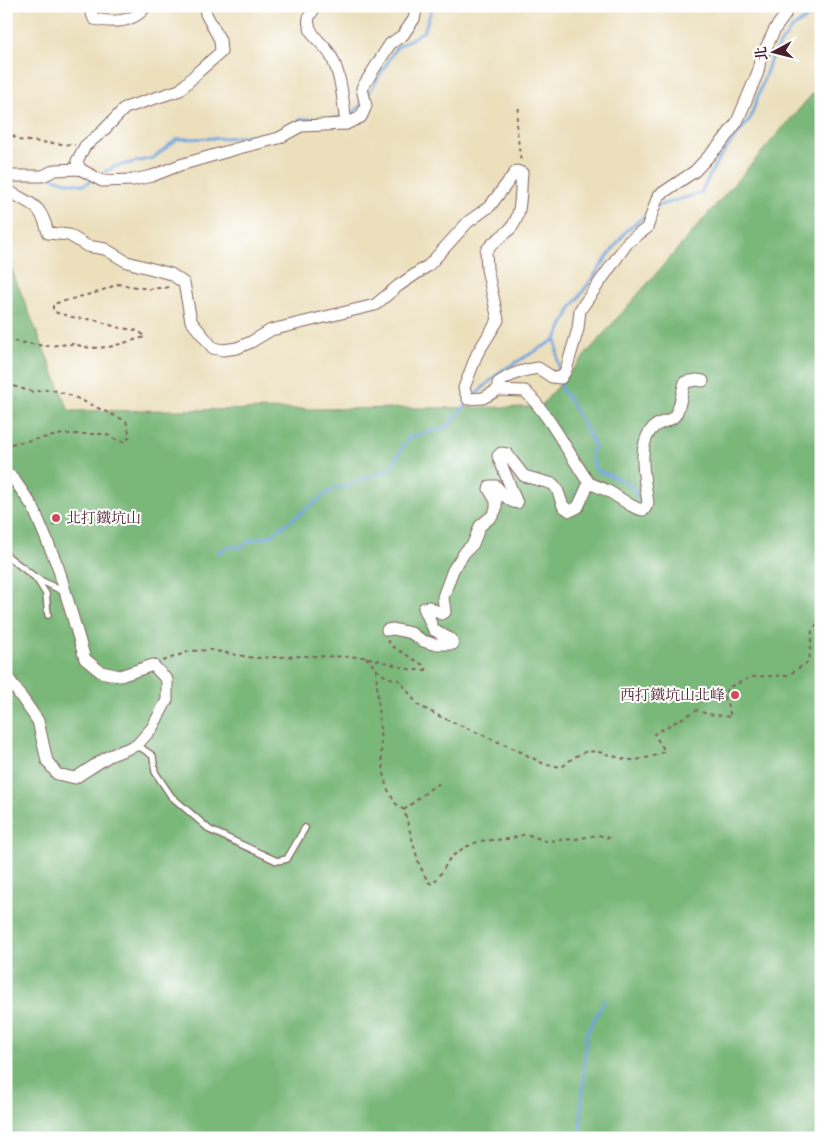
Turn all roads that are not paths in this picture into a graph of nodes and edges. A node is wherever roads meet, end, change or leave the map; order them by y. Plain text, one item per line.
1 (89, 6) edge
2 (146, 6) edge
3 (205, 6) edge
4 (417, 6) edge
5 (786, 6) edge
6 (315, 8) dead end
7 (346, 124) junction
8 (80, 169) junction
9 (6, 179) edge
10 (6, 189) edge
11 (703, 381) dead end
12 (498, 390) junction
13 (6, 473) edge
14 (589, 483) junction
15 (6, 555) edge
16 (36, 578) junction
17 (66, 593) junction
18 (48, 615) dead end
19 (387, 630) road end
20 (6, 675) edge
21 (137, 745) junction
22 (304, 828) dead end

1 - 2 street
3 - 8 street
4 - 7 street
5 - 12 street
6 - 7 street
7 - 8 street
8 - 9 street
10 - 12 street
11 - 14 street
12 - 14 street
13 - 17 street
14 - 19 street
15 - 16 lane
16 - 17 lane
16 - 18 lane
17 - 21 street
20 - 21 street
21 - 22 lane

